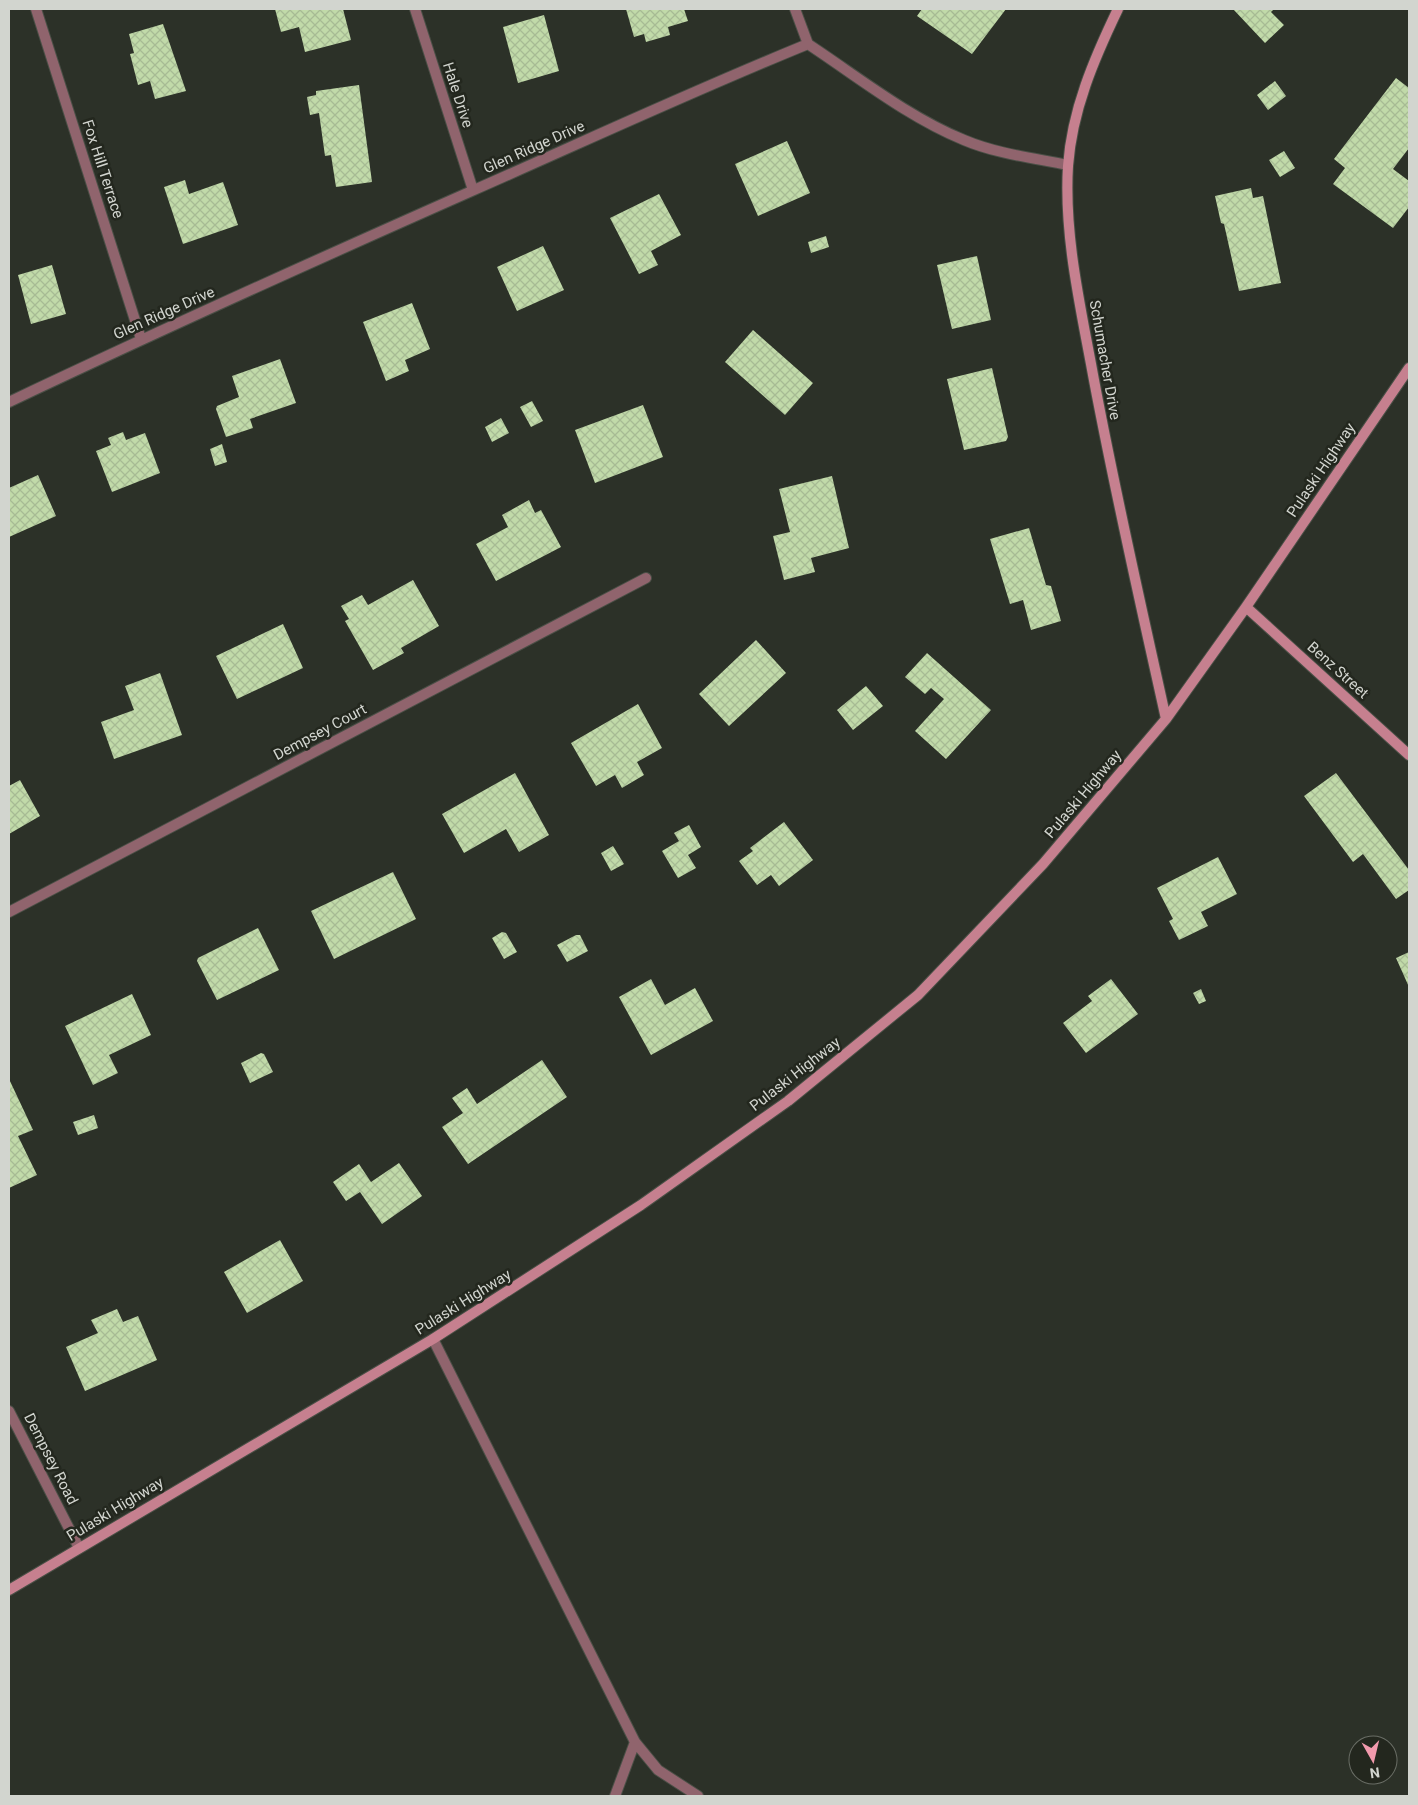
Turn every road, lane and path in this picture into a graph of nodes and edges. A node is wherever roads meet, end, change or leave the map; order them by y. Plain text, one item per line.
1 (36, 9) edge
2 (415, 9) edge
3 (795, 9) edge
4 (1118, 9) edge
5 (808, 44) junction
6 (1068, 165) junction
7 (474, 190) junction
8 (141, 339) junction
9 (1409, 368) edge
10 (9, 402) edge
11 (646, 578) dead end
12 (1246, 607) junction
13 (1166, 719) junction
14 (1409, 755) edge
15 (9, 912) edge
16 (433, 1339) junction
17 (9, 1411) edge
18 (79, 1548) junction
19 (9, 1590) edge
20 (635, 1742) junction
21 (615, 1796) edge
22 (698, 1796) edge

1 - 8 street, Fox Hill Terrace
2 - 7 street, Hale Drive
3 - 5 street
4 - 6 main road, Schumacher Drive
5 - 6 street
5 - 7 street, Glen Ridge Drive
6 - 13 main road, Schumacher Drive
7 - 8 street, Glen Ridge Drive
8 - 10 street, Glen Ridge Drive
9 - 12 main road, Pulaski Highway
11 - 15 street, Dempsey Court
12 - 13 main road, Pulaski Highway
12 - 14 main road, Benz Street
13 - 16 main road, Pulaski Highway
16 - 18 main road, Pulaski Highway
16 - 20 street
17 - 18 street, Dempsey Road
18 - 19 main road, Pulaski Highway
20 - 21 street
20 - 22 street

